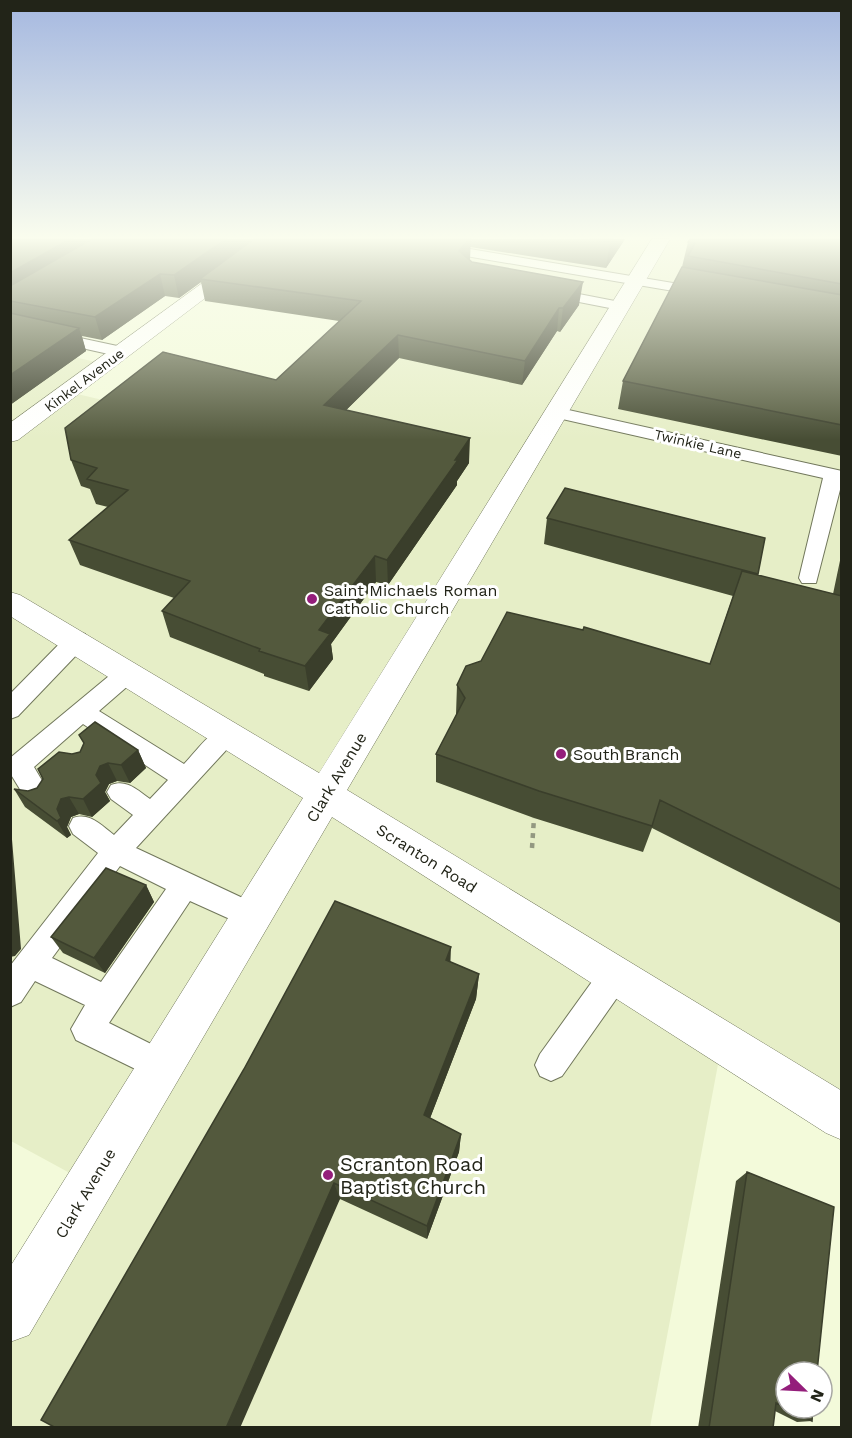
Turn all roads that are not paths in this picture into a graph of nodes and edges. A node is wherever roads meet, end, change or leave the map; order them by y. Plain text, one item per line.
1 (183, 306) edge
2 (620, 306) edge
3 (10, 327) edge
4 (10, 343) edge
5 (113, 358) junction
6 (555, 412) junction
7 (10, 435) edge
8 (837, 476) edge
9 (809, 578) dead end
10 (10, 602) edge
11 (77, 640) junction
12 (129, 672) junction
13 (10, 710) edge
14 (83, 712) junction
15 (229, 734) junction
16 (49, 741) junction
17 (71, 757) edge
18 (185, 778) junction
19 (120, 792) dead end
20 (326, 795) junction
21 (38, 796) edge
22 (150, 813) junction
23 (82, 826) dead end
24 (116, 851) junction
25 (185, 885) junction
26 (252, 916) junction
27 (30, 963) junction
28 (615, 975) junction
29 (10, 992) edge
30 (106, 1000) junction
31 (551, 1065) dead end
32 (162, 1066) junction
33 (842, 1117) edge
34 (10, 1316) edge

1 - 5 street, Kinkel Avenue
2 - 6 street, Clark Avenue
3 - 5 lane
4 - 5 lane
5 - 7 street, Kinkel Avenue
6 - 8 lane, Twinkie Lane
6 - 20 street, Clark Avenue
8 - 9 lane
10 - 11 street, Scranton Road
11 - 12 street, Scranton Road
11 - 13 lane
12 - 14 lane
12 - 15 street, Scranton Road
14 - 16 lane
14 - 18 lane
15 - 18 lane
15 - 20 street, Scranton Road
16 - 17 lane
16 - 21 lane
18 - 22 lane
19 - 22 lane
20 - 26 street, Clark Avenue
20 - 28 street, Scranton Road
22 - 24 lane
23 - 24 lane
24 - 25 lane
24 - 27 lane
25 - 26 lane
25 - 30 lane
26 - 32 street, Clark Avenue
27 - 29 lane
27 - 30 lane
28 - 31 lane
28 - 33 street, Scranton Road
30 - 32 lane
32 - 34 street, Clark Avenue

